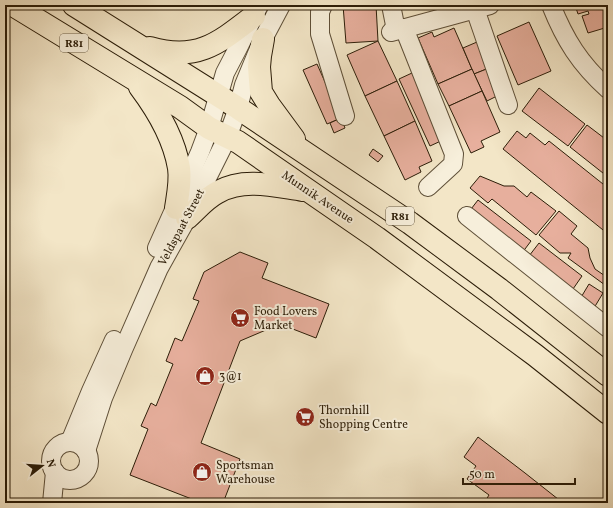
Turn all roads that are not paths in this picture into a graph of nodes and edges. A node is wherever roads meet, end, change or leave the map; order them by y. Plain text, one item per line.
1 (13, 5) edge
2 (74, 5) edge
3 (281, 5) edge
4 (323, 5) edge
5 (391, 5) edge
6 (551, 5) edge
7 (476, 8) edge
8 (256, 11) edge
9 (397, 30) junction
10 (263, 39) junction
11 (140, 45) junction
12 (135, 80) junction
13 (608, 89) edge
14 (218, 95) junction
15 (508, 105) dead end
16 (238, 108) junction
17 (345, 116) dead end
18 (218, 133) junction
19 (300, 149) junction
20 (428, 187) dead end
21 (306, 190) junction
22 (182, 213) junction
23 (467, 216) dead end
24 (608, 328) edge
25 (608, 374) edge
26 (608, 413) edge
27 (70, 442) junction
28 (86, 452) junction
29 (62, 476) junction
30 (52, 503) edge
31 (57, 503) edge

1 - 12 main road, Munnik Avenue / R81
2 - 11 main road, R81
3 - 10 street, Veldspaat Street
4 - 17 street
5 - 9 street
6 - 13 street
7 - 9 street
7 - 15 street
8 - 11 main road
8 - 14 street, Veldspaat Street
9 - 20 street
10 - 16 street, Veldspaat Street
10 - 19 main road
11 - 14 main road, R81
12 - 18 main road, Munnik Avenue / R81
12 - 22 main road
14 - 16 main road, R81
14 - 18 street, Veldspaat Street
16 - 18 street, Veldspaat Street
16 - 19 main road, R81
18 - 21 main road, Munnik Avenue / R81
18 - 22 street, Veldspaat Street
19 - 25 main road, R81
21 - 22 main road
21 - 26 main road, Munnik Avenue / R81
22 - 27 street, Veldspaat Street
22 - 28 street, Veldspaat Street
23 - 24 street
27 - 28 street
27 - 29 street
28 - 29 street
29 - 30 street
29 - 31 street

